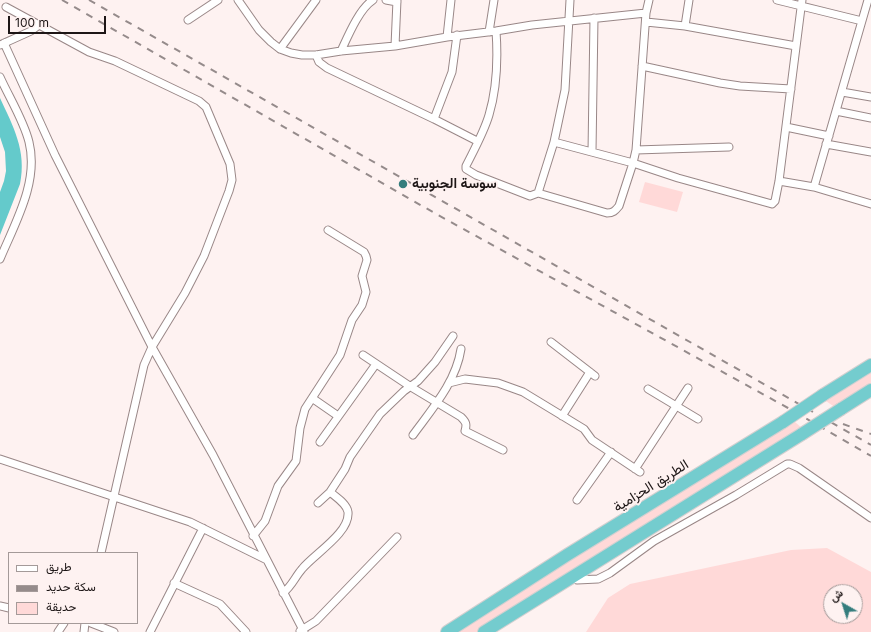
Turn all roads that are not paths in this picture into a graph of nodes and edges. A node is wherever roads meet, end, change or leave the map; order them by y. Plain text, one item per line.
1 (218, 0) edge
2 (238, 0) edge
3 (316, 0) edge
4 (374, 0) edge
5 (386, 0) edge
6 (451, 0) edge
7 (494, 0) edge
8 (570, 0) edge
9 (648, 0) edge
10 (689, 0) edge
11 (777, 0) edge
12 (868, 0) edge
13 (397, 1) edge
14 (802, 3) edge
15 (6, 6) dead end
16 (646, 13) junction
17 (868, 14) edge
18 (594, 18) junction
19 (188, 20) dead end
20 (568, 20) junction
21 (646, 22) junction
22 (862, 22) junction
23 (39, 25) junction
24 (685, 26) junction
25 (492, 32) junction
26 (457, 36) junction
27 (447, 37) junction
28 (2, 44) edge
29 (395, 46) junction
30 (796, 46) junction
31 (280, 49) junction
32 (341, 51) junction
33 (316, 55) junction
34 (642, 66) junction
35 (0, 77) edge
36 (790, 89) junction
37 (842, 92) junction
38 (871, 97) edge
39 (836, 111) junction
40 (871, 118) edge
41 (434, 119) junction
42 (786, 127) junction
43 (829, 136) junction
44 (478, 141) junction
45 (554, 142) junction
46 (826, 144) junction
47 (729, 147) dead end
48 (636, 150) junction
49 (592, 152) junction
50 (871, 152) edge
51 (634, 163) junction
52 (778, 181) junction
53 (814, 187) junction
54 (538, 193) junction
55 (871, 204) edge
56 (328, 230) dead end
57 (0, 259) edge
58 (453, 336) dead end
59 (551, 342) dead end
60 (152, 347) junction
61 (461, 349) dead end
62 (363, 355) dead end
63 (376, 364) junction
64 (871, 365) edge
65 (449, 383) junction
66 (411, 387) junction
67 (688, 388) dead end
68 (648, 390) dead end
69 (871, 390) edge
70 (312, 398) junction
71 (437, 402) junction
72 (676, 407) junction
73 (338, 416) junction
74 (562, 416) junction
75 (698, 419) dead end
76 (413, 435) dead end
77 (320, 442) dead end
78 (503, 450) dead end
79 (611, 452) junction
80 (0, 459) edge
81 (330, 492) junction
82 (115, 497) junction
83 (577, 500) dead end
84 (318, 503) dead end
85 (871, 518) edge
86 (203, 528) junction
87 (254, 536) junction
88 (397, 537) dead end
89 (101, 552) edge
90 (265, 559) junction
91 (574, 577) junction
92 (174, 583) junction
93 (283, 593) junction
94 (94, 624) edge
95 (302, 631) edge
96 (114, 632) edge
97 (150, 632) edge
98 (246, 632) edge
99 (447, 632) edge
100 (484, 632) edge

1 - 19 street
2 - 31 street
3 - 31 street
4 - 32 street
5 - 13 street
6 - 27 street
7 - 25 street
8 - 20 street
9 - 16 street
10 - 24 street
11 - 14 street
12 - 17 street
13 - 29 street
14 - 22 street
14 - 30 street
15 - 23 street
16 - 18 street
16 - 21 street
17 - 22 street
18 - 20 street
18 - 49 street
20 - 25 street
20 - 45 street
21 - 24 street
21 - 34 street
22 - 37 street
23 - 28 street
23 - 60 street
24 - 30 street
25 - 26 street
25 - 44 street
26 - 27 street
26 - 41 street
27 - 29 street
28 - 60 street
29 - 32 street
30 - 36 street
31 - 33 street
32 - 33 street
33 - 41 street
34 - 36 street
34 - 48 street
35 - 57 street
36 - 42 street
37 - 38 street
37 - 39 street
39 - 40 street
39 - 43 street
41 - 44 street
42 - 43 street
42 - 52 street
43 - 46 street
44 - 54 street
45 - 49 street
45 - 54 street
46 - 50 street
46 - 53 street
47 - 48 street
48 - 51 street
49 - 51 street
51 - 52 street
51 - 54 street
52 - 53 street
53 - 55 street
56 - 70 street
58 - 66 street
59 - 74 street
60 - 82 street
60 - 87 street
61 - 65 street
62 - 63 street
63 - 66 street
63 - 73 street
64 - 99 highway, الطريق الحزامية, bridge
65 - 71 street
65 - 74 street
66 - 71 street
66 - 81 street
67 - 72 street
68 - 72 street
69 - 91 highway, bridge
70 - 73 street
70 - 87 street
71 - 76 street
71 - 78 street
72 - 75 street
72 - 79 street
73 - 77 street
74 - 79 street
79 - 83 street
80 - 82 street
81 - 84 street
81 - 93 street
82 - 86 street
82 - 89 street
85 - 91 street
86 - 90 street
86 - 92 street
87 - 90 street
88 - 95 street
90 - 93 street
91 - 100 highway
92 - 97 street
92 - 98 street
93 - 95 street
94 - 96 street

